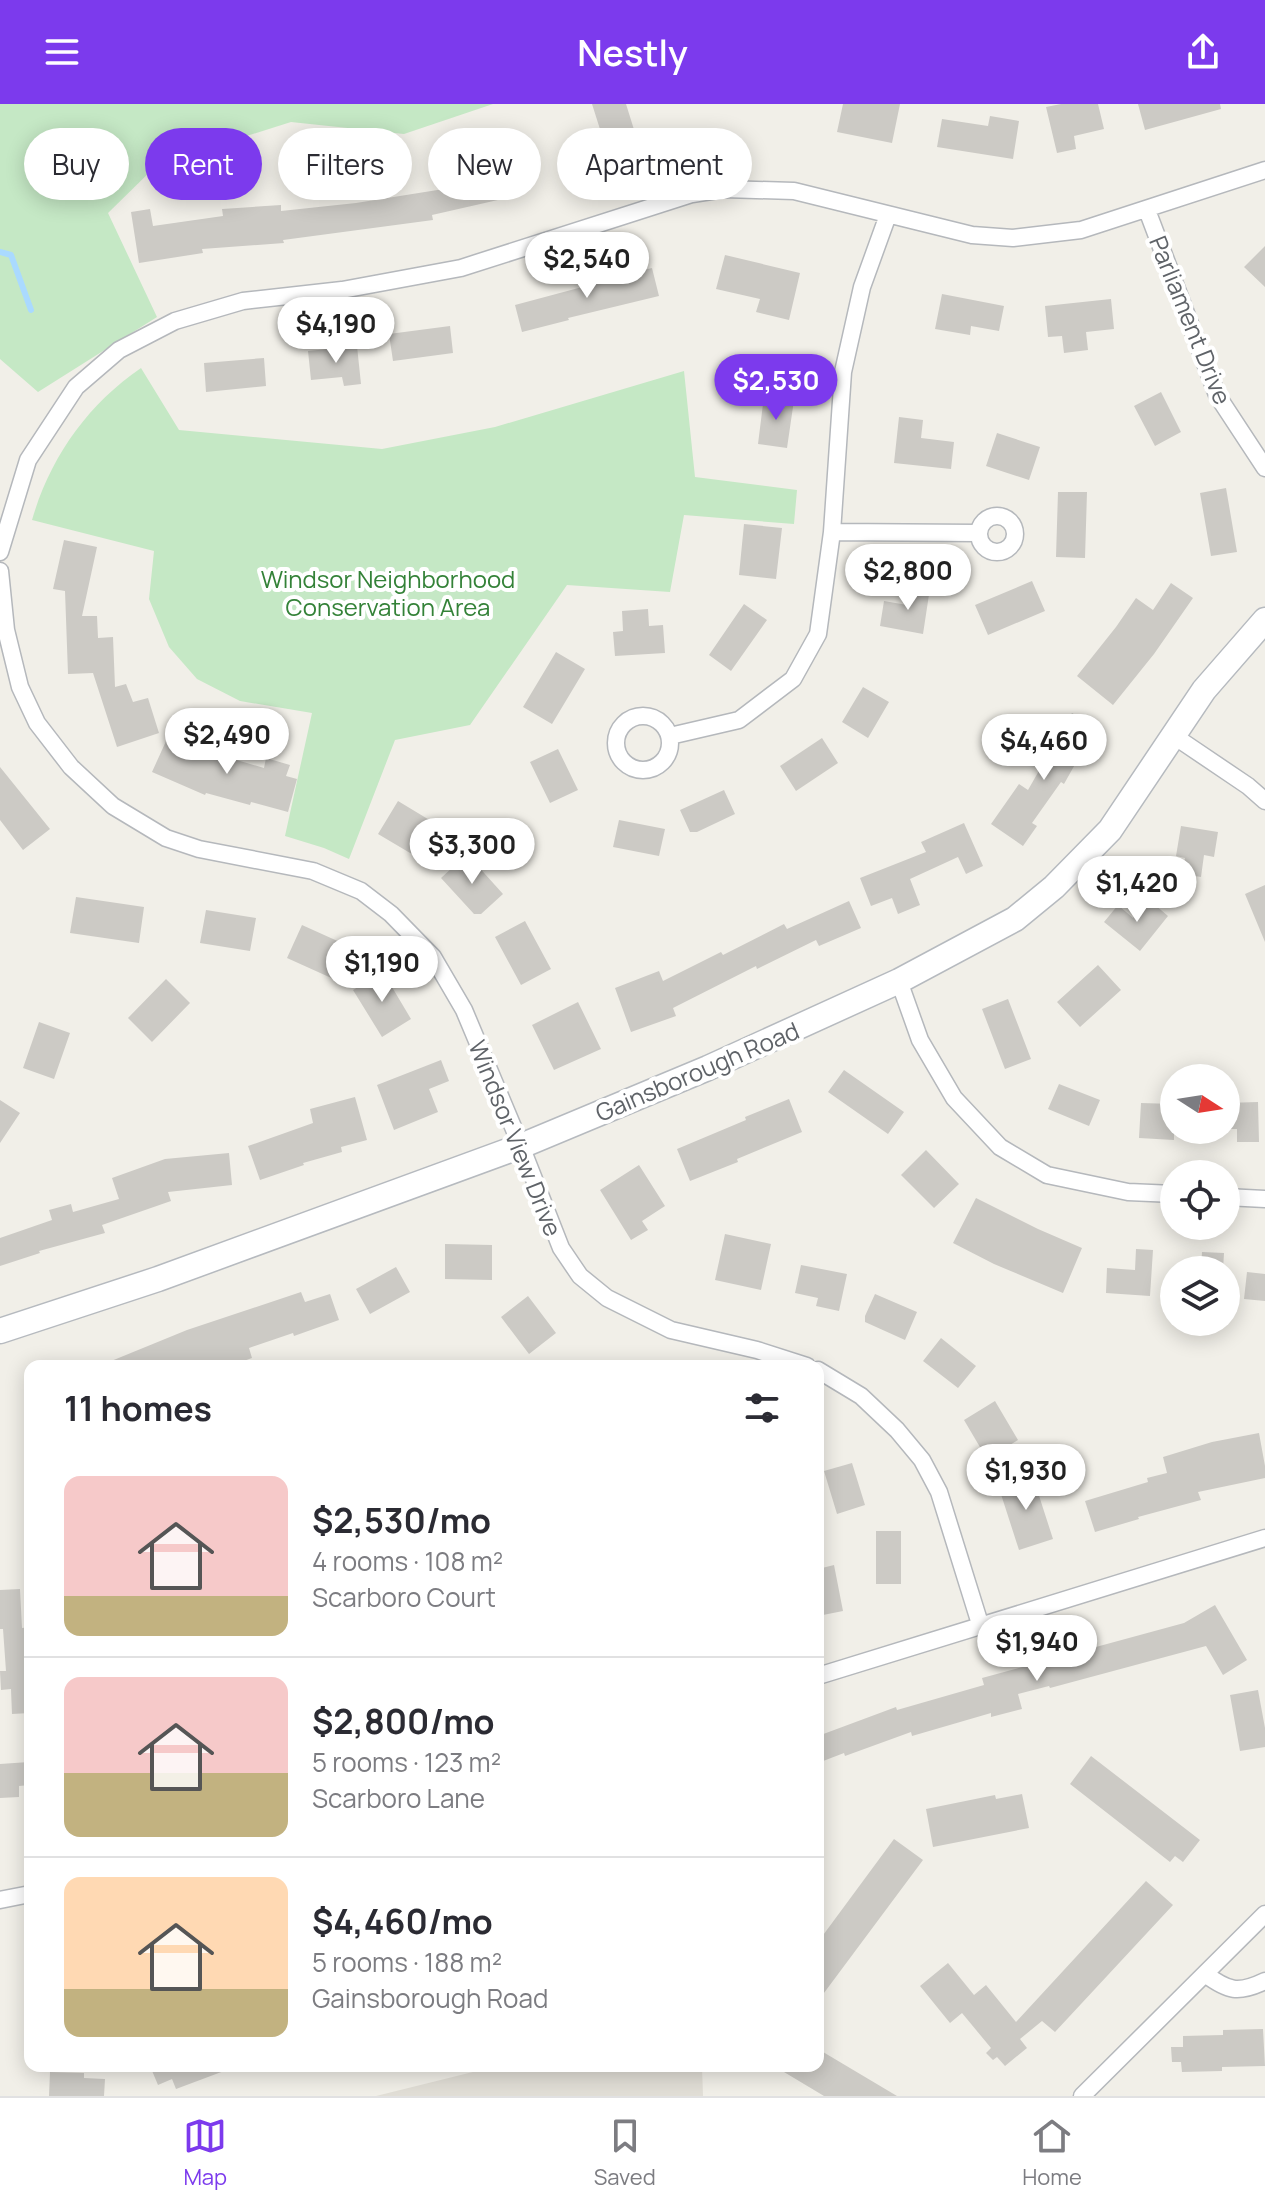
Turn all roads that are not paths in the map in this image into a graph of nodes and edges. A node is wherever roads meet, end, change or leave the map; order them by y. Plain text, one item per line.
1 (1265, 170) edge
2 (1147, 210) junction
3 (888, 215) junction
4 (1265, 468) edge
5 (832, 532) junction
6 (978, 533) dead end
7 (0, 552) edge
8 (0, 571) edge
9 (1265, 620) edge
10 (670, 736) dead end
11 (1174, 736) junction
12 (1265, 801) edge
13 (899, 981) junction
14 (521, 1146) junction
15 (1160, 1193) edge
16 (1240, 1198) edge
17 (1265, 1199) edge
18 (0, 1331) edge
19 (788, 1360) edge
20 (824, 1374) edge
21 (1265, 1538) edge
22 (981, 1627) junction
23 (824, 1674) edge
24 (24, 1895) edge
25 (0, 1900) edge
26 (1265, 1914) edge
27 (1205, 1974) junction
28 (1265, 1981) edge
29 (1082, 2096) edge

1 - 2 street
2 - 3 street
2 - 4 street, Parliament Drive
3 - 5 street
3 - 7 street
5 - 6 street
5 - 10 street
8 - 14 street, Windsor View Drive
9 - 11 street, Gainsborough Road
11 - 12 street
11 - 13 street, Gainsborough Road
13 - 14 street, Gainsborough Road
13 - 15 street
14 - 18 street, Gainsborough Road
14 - 19 street, Windsor View Drive
16 - 17 street
20 - 22 street
21 - 22 street
22 - 23 street
24 - 25 street
26 - 27 street
27 - 28 street
27 - 29 street

